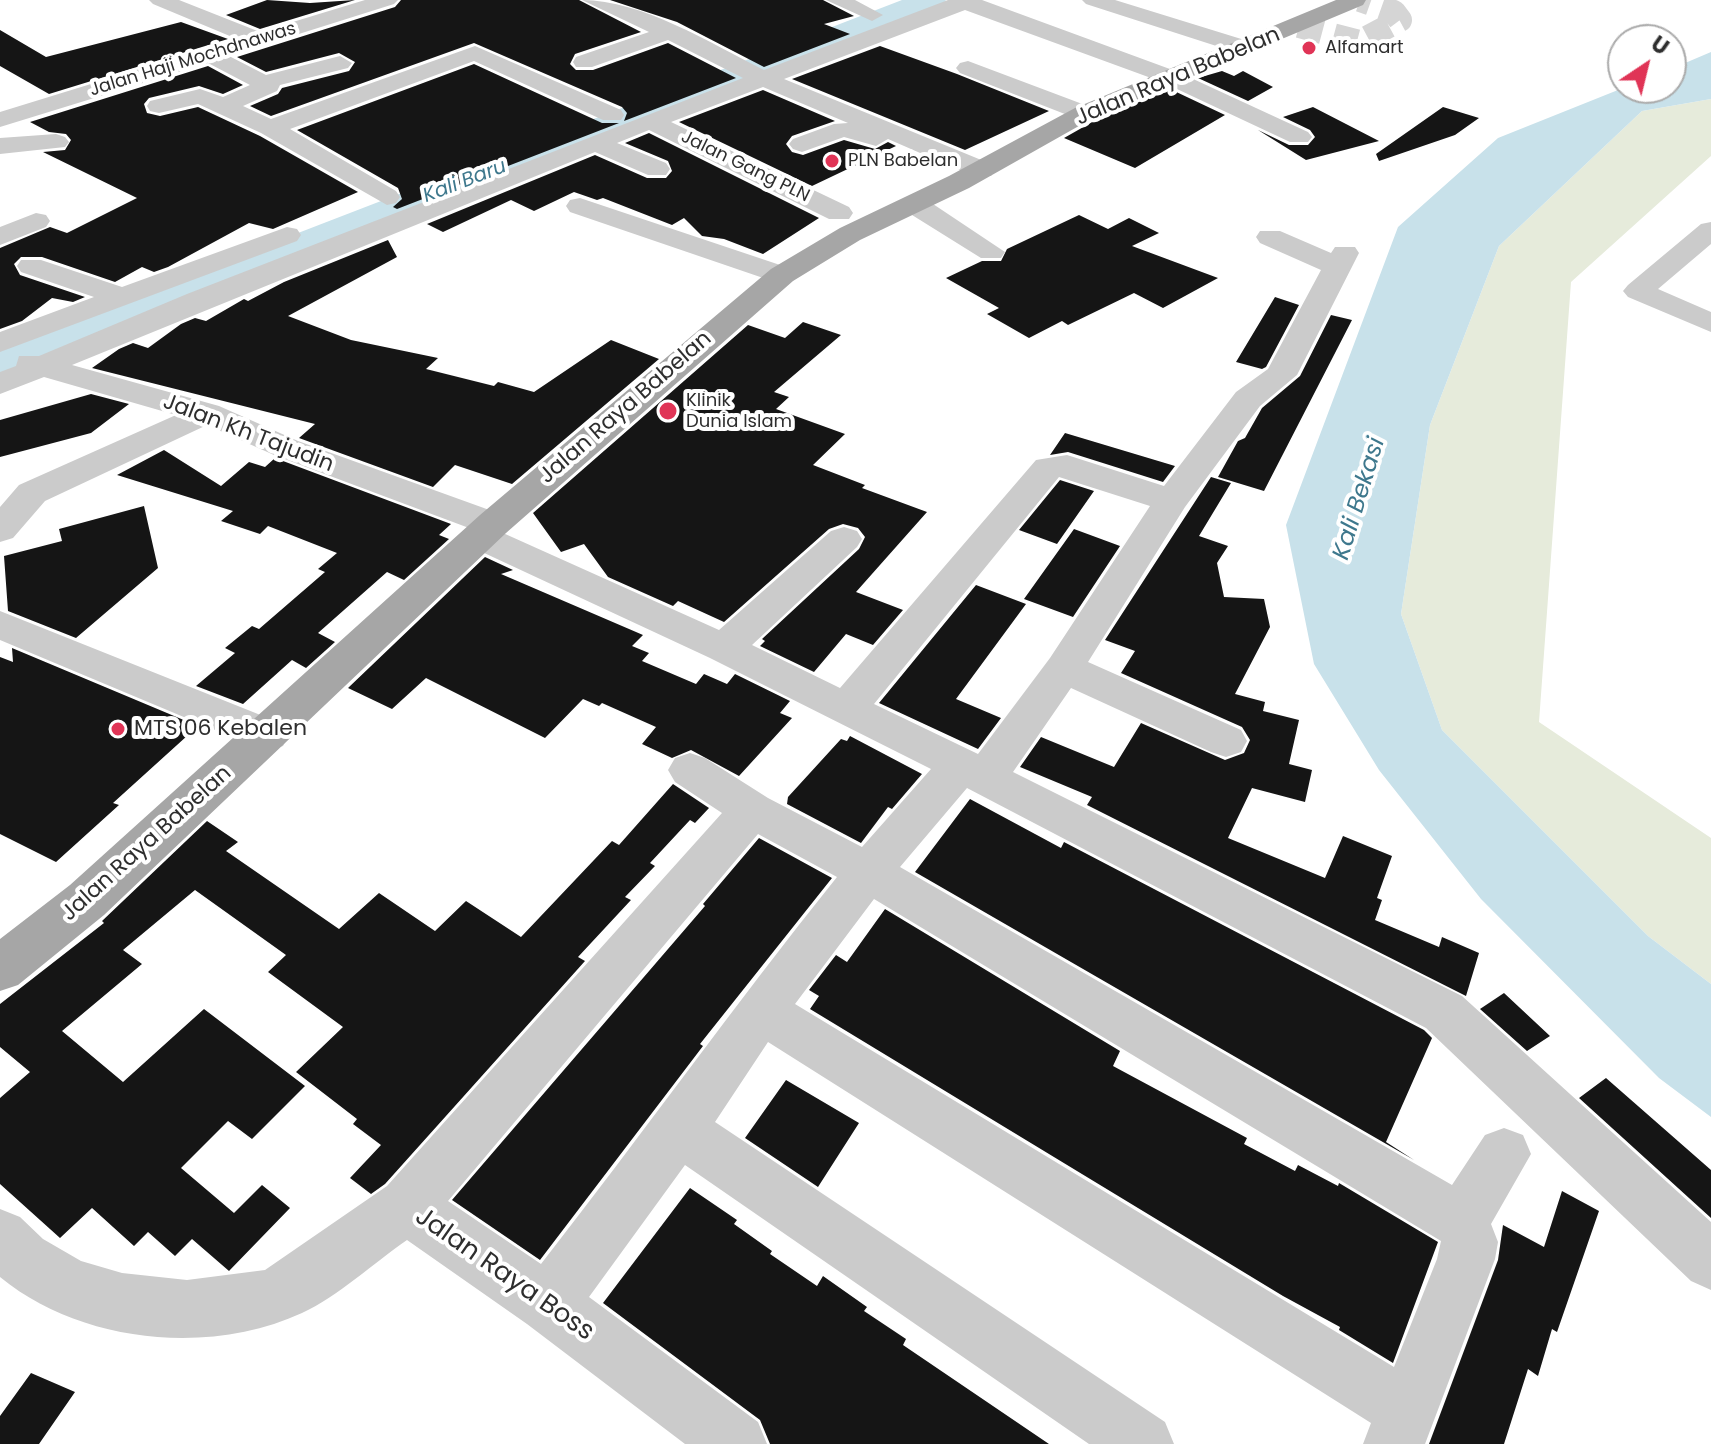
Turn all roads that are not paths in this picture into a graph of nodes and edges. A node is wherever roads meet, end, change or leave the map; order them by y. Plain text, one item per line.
1 (160, 0) edge
2 (387, 0) edge
3 (593, 0) edge
4 (837, 0) edge
5 (1093, 0) edge
6 (1355, 0) edge
7 (965, 1) edge
8 (894, 5) dead end
9 (872, 15) junction
10 (680, 36) junction
11 (259, 40) junction
12 (1243, 47) junction
13 (208, 54) junction
14 (584, 62) dead end
15 (340, 63) dead end
16 (636, 67) dead end
17 (968, 68) dead end
18 (749, 72) junction
19 (1170, 77) junction
20 (266, 82) junction
21 (159, 106) dead end
22 (223, 106) junction
23 (1084, 113) junction
24 (612, 115) junction
25 (0, 120) edge
26 (650, 121) junction
27 (270, 128) junction
28 (1299, 137) dead end
29 (56, 142) dead end
30 (596, 143) junction
31 (802, 144) dead end
32 (0, 146) edge
33 (657, 169) dead end
34 (971, 176) junction
35 (387, 197) junction
36 (914, 204) junction
37 (580, 206) dead end
38 (358, 208) dead end
39 (839, 213) dead end
40 (36, 221) dead end
41 (313, 225) dead end
42 (1711, 230) edge
43 (0, 237) edge
44 (1270, 237) dead end
45 (991, 252) dead end
46 (1679, 258) junction
47 (31, 266) dead end
48 (1711, 272) edge
49 (782, 275) junction
50 (122, 297) junction
51 (1711, 323) edge
52 (11, 361) edge
53 (207, 413) junction
54 (1171, 501) junction
55 (0, 530) edge
56 (486, 530) junction
57 (844, 539) dead end
58 (0, 625) edge
59 (724, 648) junction
60 (1064, 668) junction
61 (846, 709) junction
62 (268, 735) junction
63 (1226, 741) dead end
64 (690, 770) dead end
65 (973, 771) junction
66 (752, 810) junction
67 (868, 872) junction
68 (0, 969) edge
69 (761, 1010) junction
70 (679, 1129) junction
71 (1504, 1154) dead end
72 (407, 1206) junction
73 (1461, 1221) junction
74 (0, 1237) edge
75 (1711, 1261) edge
76 (548, 1303) junction
77 (1400, 1426) edge
78 (736, 1444) edge
79 (1143, 1444) edge

1 - 11 street
2 - 11 street, Jalan Haji Mochdnawas
3 - 10 street
4 - 9 street
5 - 12 street
6 - 12 main road, Jalan Raya Babelan
7 - 18 street
7 - 19 street
8 - 9 street
9 - 18 street
10 - 14 street
10 - 16 street
10 - 18 street
11 - 13 street, Jalan Haji Mochdnawas
12 - 19 main road, Jalan Raya Babelan
13 - 20 street
13 - 25 street, Jalan Haji Mochdnawas
15 - 20 street
17 - 23 street
18 - 24 street
18 - 26 street
18 - 34 street
19 - 23 main road, Jalan Raya Babelan
19 - 28 street
20 - 22 street
21 - 22 street
22 - 27 street
23 - 34 main road, Jalan Raya Babelan
24 - 27 street
24 - 35 street
26 - 30 street
26 - 39 street, Jalan Gang PLN
27 - 35 street
29 - 32 street
30 - 33 street
30 - 52 street
31 - 34 street
34 - 36 main road, Jalan Raya Babelan
35 - 38 street
36 - 45 street
36 - 49 main road, Jalan Raya Babelan
37 - 49 street
40 - 43 street
41 - 50 street
42 - 46 street
44 - 54 street
46 - 48 street
46 - 51 street
47 - 50 street
49 - 56 main road, Jalan Raya Babelan
50 - 52 street
52 - 53 street, Jalan Kh Tajudin
53 - 55 street
53 - 56 street, Jalan Kh Tajudin
54 - 60 street
54 - 61 street
56 - 59 street, Jalan Kh Tajudin
56 - 62 main road, Jalan Raya Babelan
57 - 59 street
58 - 62 street
59 - 61 street, Jalan Kh Tajudin
60 - 63 street
60 - 65 street
61 - 65 street, Jalan Kh Tajudin
62 - 68 main road, Jalan Raya Babelan
64 - 66 street
65 - 67 street
65 - 75 street, Jalan Kh Tajudin
66 - 67 street
66 - 72 street
67 - 69 street
67 - 73 street
69 - 70 street
69 - 77 street
70 - 76 street
70 - 79 street
71 - 73 street
72 - 74 street, Jalan Raya Boss
72 - 76 street, Jalan Raya Boss
73 - 77 street
76 - 78 street, Jalan Raya Boss

